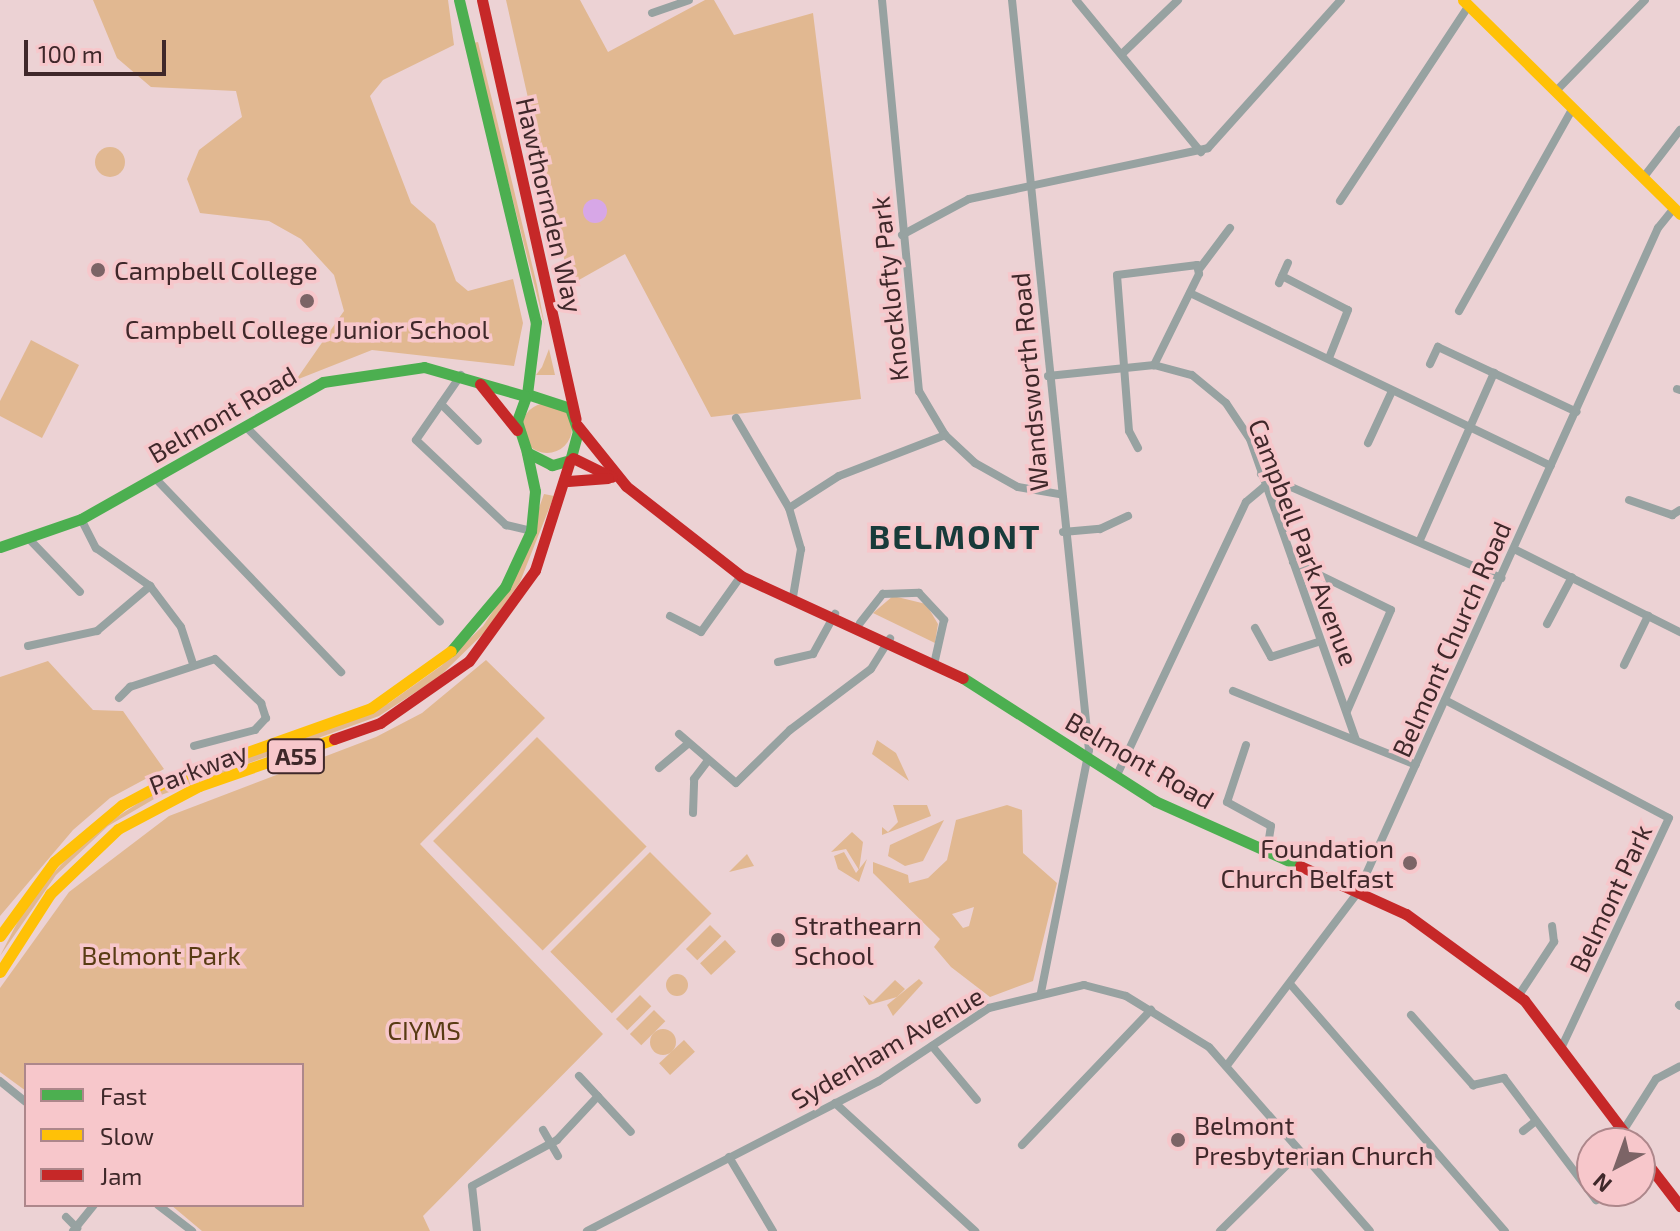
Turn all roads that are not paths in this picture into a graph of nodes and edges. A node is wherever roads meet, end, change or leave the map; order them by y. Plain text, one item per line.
1 (459, 0) edge
2 (482, 0) edge
3 (689, 0) edge
4 (882, 0) edge
5 (1012, 0) edge
6 (1076, 0) edge
7 (1178, 0) edge
8 (1341, 0) edge
9 (1645, 0) edge
10 (1466, 3) edge
11 (652, 13) dead end
12 (1124, 52) junction
13 (1556, 91) junction
14 (1573, 108) junction
15 (1680, 130) edge
16 (1201, 152) junction
17 (1643, 178) junction
18 (1031, 185) junction
19 (1340, 201) dead end
20 (1677, 211) edge
21 (1230, 228) dead end
22 (902, 235) junction
23 (1288, 263) dead end
24 (1200, 268) junction
25 (1190, 293) junction
26 (1459, 311) dead end
27 (1329, 358) junction
28 (1430, 364) dead end
29 (1154, 365) junction
30 (1123, 367) junction
31 (1494, 373) junction
32 (461, 374) junction
33 (1048, 376) junction
34 (476, 381) junction
35 (1392, 391) junction
36 (526, 395) junction
37 (441, 404) junction
38 (1577, 412) junction
39 (736, 418) dead end
40 (577, 422) junction
41 (245, 426) junction
42 (1469, 429) junction
43 (517, 430) junction
44 (945, 435) junction
45 (478, 441) dead end
46 (1368, 443) dead end
47 (1138, 448) dead end
48 (527, 452) junction
49 (572, 459) junction
50 (1551, 466) junction
51 (1261, 474) junction
52 (155, 478) junction
53 (568, 481) junction
54 (621, 483) junction
55 (1265, 486) junction
56 (1059, 494) junction
57 (1629, 500) dead end
58 (789, 508) junction
59 (1680, 510) edge
60 (1128, 516) dead end
61 (81, 519) junction
62 (531, 531) junction
63 (1063, 532) junction
64 (30, 540) junction
65 (1420, 540) junction
66 (0, 547) edge
67 (1514, 549) junction
68 (1293, 562) junction
69 (741, 576) junction
70 (1572, 577) junction
71 (1501, 578) junction
72 (150, 586) junction
73 (80, 592) dead end
74 (793, 597) junction
75 (835, 614) junction
76 (670, 616) dead end
77 (1648, 616) junction
78 (440, 622) dead end
79 (860, 623) junction
80 (1547, 624) dead end
81 (1255, 628) dead end
82 (1680, 632) edge
83 (890, 637) junction
84 (1321, 641) junction
85 (28, 646) dead end
86 (935, 660) junction
87 (778, 662) dead end
88 (193, 664) junction
89 (1624, 665) dead end
90 (341, 672) dead end
91 (1233, 691) dead end
92 (119, 698) dead end
93 (1445, 700) junction
94 (1347, 711) junction
95 (679, 734) dead end
96 (1356, 740) junction
97 (688, 744) junction
98 (1246, 745) dead end
99 (194, 746) dead end
100 (1088, 759) junction
101 (707, 762) junction
102 (1416, 765) junction
103 (659, 768) dead end
104 (1116, 777) junction
105 (693, 813) dead end
106 (1267, 852) junction
107 (1358, 892) junction
108 (1552, 926) dead end
109 (0, 936) edge
110 (0, 972) edge
111 (1291, 985) junction
112 (1041, 993) junction
113 (1519, 995) junction
114 (1151, 1010) junction
115 (1411, 1015) dead end
116 (932, 1046) junction
117 (1561, 1049) junction
118 (1228, 1064) junction
119 (1680, 1066) edge
120 (579, 1076) dead end
121 (0, 1081) edge
122 (598, 1096) junction
123 (24, 1100) edge
124 (977, 1100) dead end
125 (835, 1103) junction
126 (1536, 1121) junction
127 (1620, 1127) edge
128 (1626, 1127) edge
129 (543, 1130) dead end
130 (1523, 1131) dead end
131 (631, 1132) dead end
132 (551, 1144) junction
133 (1022, 1145) dead end
134 (1300, 1152) junction
135 (558, 1156) dead end
136 (729, 1157) junction
137 (1576, 1174) edge
138 (1656, 1176) edge
139 (1680, 1206) edge
140 (92, 1207) edge
141 (161, 1207) edge
142 (66, 1217) dead end
143 (75, 1229) edge
144 (192, 1231) edge
145 (477, 1231) edge
146 (587, 1231) edge
147 (773, 1231) edge
148 (975, 1231) edge
149 (1220, 1231) edge
150 (1370, 1231) edge
151 (1505, 1231) edge

1 - 36 main road, Hawthornden Way
2 - 40 main road, Hawthornden Way / A55
3 - 11 street
4 - 22 street, Knocklofty Park
5 - 18 street, Wandsworth Road
6 - 12 street
7 - 12 street
8 - 16 street
9 - 13 street
10 - 13 main road
10 - 19 street
12 - 16 street
13 - 14 main road
14 - 17 main road
14 - 26 street
15 - 17 street
16 - 18 street
17 - 20 main road
18 - 22 street
18 - 33 street, Wandsworth Road
20 - 38 street, Belmont Church Road
21 - 24 street
22 - 44 street, Knocklofty Park
23 - 27 street
24 - 25 street
24 - 30 street
25 - 27 street
25 - 29 street
27 - 35 street
28 - 31 street
29 - 30 street, Campbell Park Avenue
29 - 51 street, Campbell Park Avenue
30 - 33 street, Campbell Park Avenue
30 - 47 street
31 - 38 street
31 - 42 street
32 - 34 main road, Belmont Road
32 - 37 street
32 - 41 main road, Belmont Road
33 - 56 street, Wandsworth Road
34 - 36 main road, Belmont Road
34 - 43 main road, Belmont Road
35 - 42 street
35 - 46 street
36 - 40 main road
36 - 43 main road
37 - 45 street
37 - 62 street
38 - 50 street, Belmont Church Road
39 - 58 street
40 - 49 main road, A55
40 - 54 main road, Belmont Road
41 - 52 main road, Belmont Road
41 - 78 street
42 - 50 street
42 - 65 street
43 - 48 main road, A55
44 - 56 street, Knocklofty Park
44 - 58 street
48 - 49 main road
48 - 62 main road, Parkway / A55
49 - 53 main road, Parkway / A55
49 - 54 main road, Belmont Road
50 - 67 street, Belmont Church Road
51 - 55 street, Campbell Park Avenue
51 - 65 street
52 - 61 main road, Belmont Road
52 - 90 street
53 - 54 main road
53 - 110 main road, Parkway / A55
54 - 69 main road, Belmont Road
55 - 68 street, Campbell Park Avenue
55 - 104 street
56 - 63 street, Wandsworth Road
57 - 59 street
58 - 74 street
60 - 63 street
61 - 64 main road, Belmont Road
61 - 72 street
62 - 109 main road, Parkway / A55
63 - 100 street, Wandsworth Road
64 - 66 main road, Belmont Road
64 - 73 street
65 - 71 street
67 - 70 street
67 - 71 street, Belmont Church Road
68 - 84 street, Campbell Park Avenue
68 - 94 street
69 - 74 main road, Belmont Road
69 - 76 street
70 - 77 street
70 - 80 street
71 - 93 street, Belmont Church Road
72 - 85 street
72 - 88 street
74 - 75 main road, Belmont Road
75 - 79 main road, Belmont Road
75 - 87 street
77 - 82 street
77 - 89 street
79 - 83 main road, Belmont Road
79 - 86 street
81 - 84 street
83 - 86 main road, Belmont Road
83 - 101 street
84 - 94 street, Campbell Park Avenue
86 - 100 main road, Belmont Road
88 - 92 street
88 - 99 street
91 - 96 street
93 - 102 street, Belmont Church Road
93 - 117 street, Belmont Park
94 - 96 street, Campbell Park Avenue
95 - 97 street
96 - 102 street
97 - 101 street
97 - 103 street
98 - 106 street
100 - 104 main road, Belmont Road
100 - 112 street, Wandsworth Road
101 - 105 street
102 - 107 street, Belmont Church Road
104 - 106 main road, Belmont Road
106 - 107 main road, Belmont Road
107 - 111 street, Belmont Church Road
107 - 113 main road, Belmont Road
108 - 113 street
111 - 118 street, Belmont Church Road
111 - 151 street
112 - 114 street, Sydenham Avenue
112 - 116 street, Sydenham Avenue
113 - 117 main road, Belmont Road
114 - 118 street, Sydenham Avenue
114 - 133 street
115 - 126 street
116 - 124 street
116 - 125 street, Sydenham Avenue
117 - 127 main road, Belmont Road
118 - 134 street, Sydenham Avenue
119 - 128 street
120 - 122 street
121 - 123 street
122 - 131 street
122 - 132 street
125 - 136 street, Sydenham Avenue
125 - 148 street
126 - 130 street
126 - 137 street
129 - 132 street
132 - 135 street
132 - 145 street
134 - 149 street
134 - 150 street, Sydenham Avenue
136 - 146 street, Sydenham Avenue
136 - 147 street
138 - 139 main road
140 - 143 street
141 - 144 street
142 - 143 street

